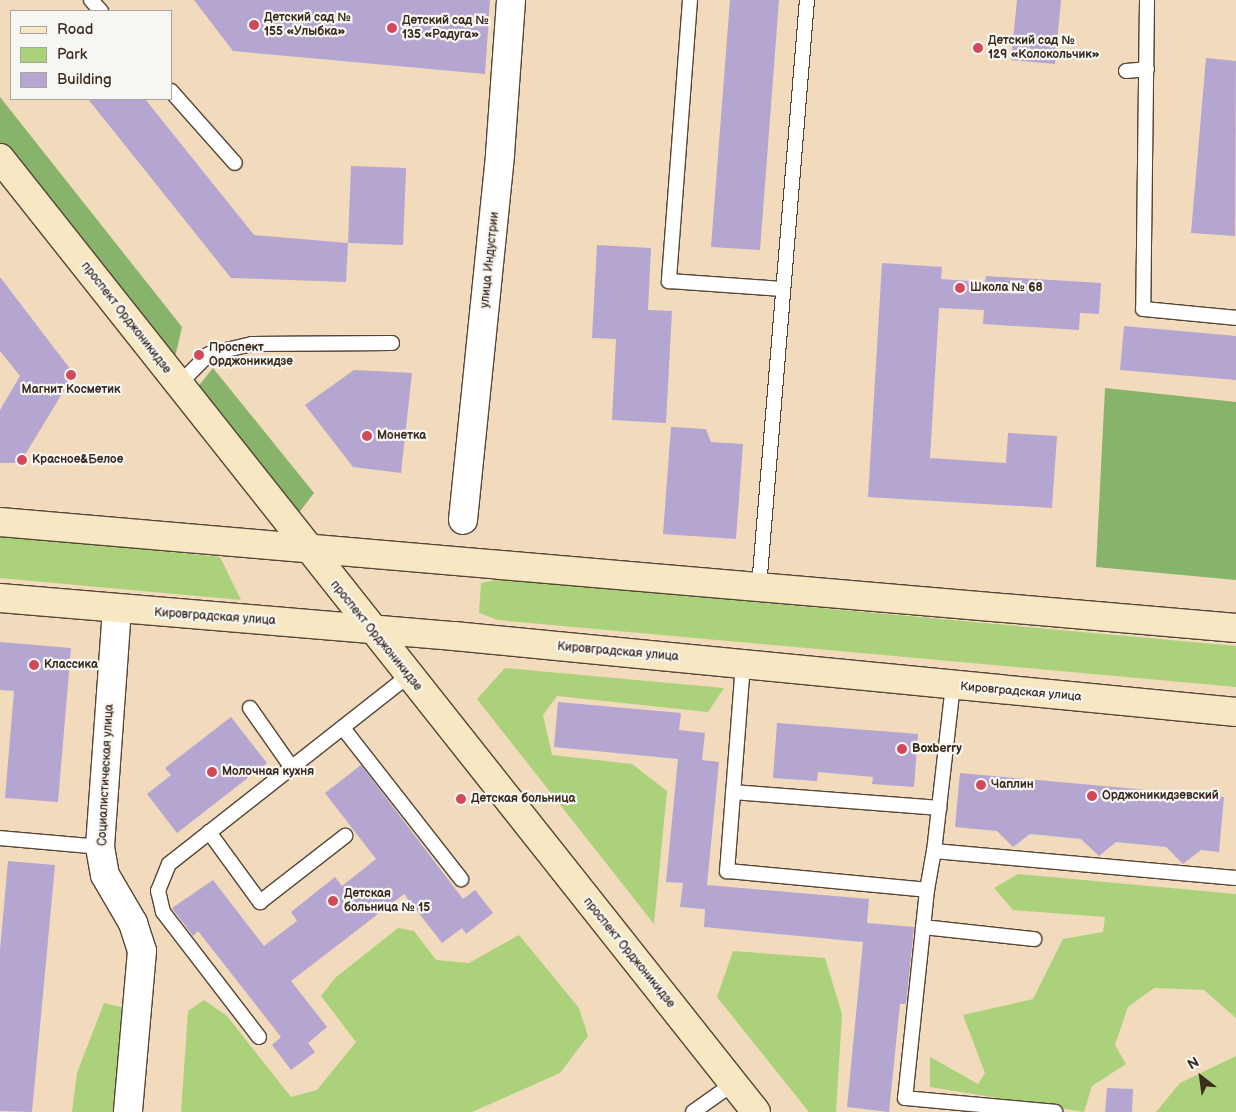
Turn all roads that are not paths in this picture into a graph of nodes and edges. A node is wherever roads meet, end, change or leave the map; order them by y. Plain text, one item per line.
1 (92, 0) edge
2 (511, 0) edge
3 (690, 0) edge
4 (807, 0) edge
5 (1147, 0) edge
6 (100, 10) edge
7 (1147, 69) junction
8 (1126, 70) dead end
9 (172, 92) edge
10 (0, 158) edge
11 (235, 163) dead end
12 (783, 288) junction
13 (1236, 318) edge
14 (392, 344) dead end
15 (178, 384) junction
16 (463, 520) dead end
17 (0, 522) edge
18 (305, 548) junction
19 (759, 587) junction
20 (0, 598) edge
21 (117, 609) junction
22 (1236, 628) edge
23 (371, 630) junction
24 (743, 664) junction
25 (408, 676) junction
26 (953, 685) junction
27 (250, 708) dead end
28 (1236, 712) edge
29 (343, 728) junction
30 (292, 768) junction
31 (733, 792) junction
32 (939, 808) junction
33 (209, 832) junction
34 (345, 836) dead end
35 (0, 838) edge
36 (100, 847) junction
37 (934, 850) junction
38 (1236, 878) edge
39 (461, 879) dead end
40 (927, 890) junction
41 (923, 927) junction
42 (1034, 939) dead end
43 (259, 1037) dead end
44 (734, 1083) junction
45 (128, 1112) edge
46 (693, 1112) edge
47 (756, 1112) edge
48 (1055, 1112) edge

1 - 6 lane
2 - 16 street, улица Индустрии
3 - 12 lane
4 - 12 lane
5 - 7 lane
7 - 8 lane
7 - 13 lane
9 - 11 lane
10 - 15 main road, проспект Орджоникидзе
12 - 19 lane
14 - 15 lane
15 - 18 main road, проспект Орджоникидзе
17 - 18 main road
18 - 19 main road
18 - 23 main road, проспект Орджоникидзе
19 - 22 main road
20 - 21 main road, Кировградская улица
21 - 23 main road, Кировградская улица
21 - 36 street, Социалистическая улица
23 - 24 main road, Кировградская улица
23 - 25 main road, проспект Орджоникидзе
24 - 26 main road, Кировградская улица
24 - 31 lane
25 - 29 lane
25 - 44 main road, проспект Орджоникидзе
26 - 28 main road, Кировградская улица
26 - 32 lane
27 - 30 lane
29 - 30 lane
29 - 39 lane
30 - 33 lane
31 - 32 lane
31 - 40 lane
32 - 37 lane
33 - 34 lane
33 - 43 lane
35 - 36 lane
36 - 45 street, Социалистическая улица
37 - 38 lane
37 - 40 lane
40 - 41 lane
41 - 42 lane
41 - 48 lane
44 - 46 lane
44 - 47 main road, проспект Орджоникидзе

